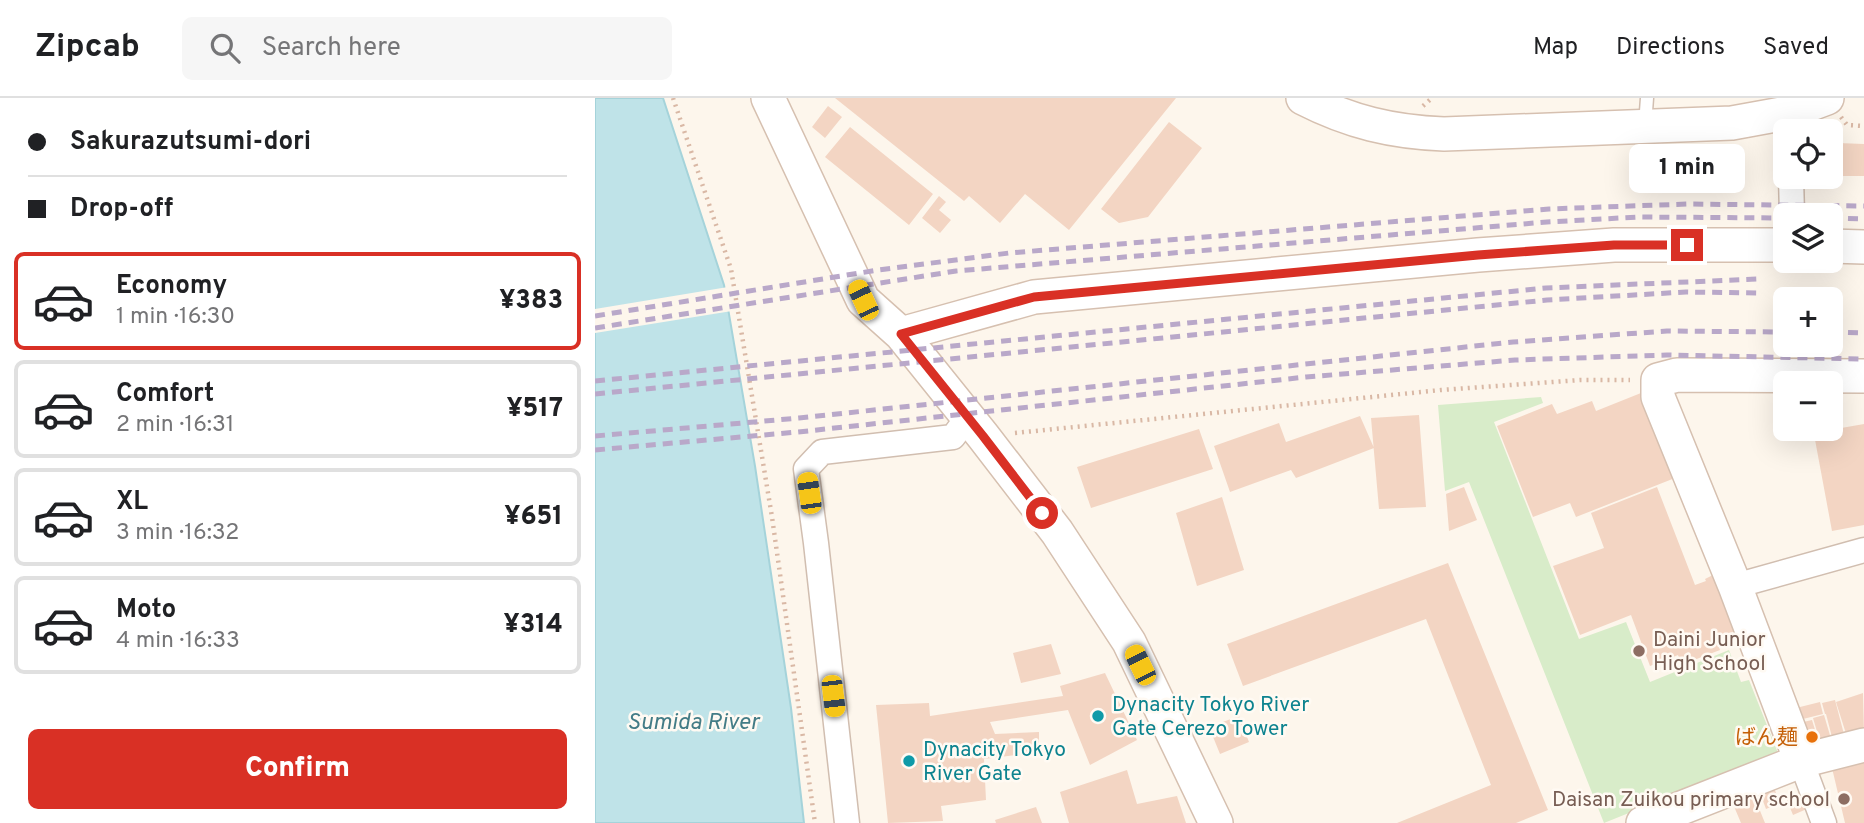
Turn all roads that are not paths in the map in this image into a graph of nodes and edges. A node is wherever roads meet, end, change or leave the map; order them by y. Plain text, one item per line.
1 (768, 98) edge
2 (1303, 98) edge
3 (1832, 104) edge
4 (1646, 112) edge
5 (1795, 119) edge
6 (1773, 122) edge
7 (1773, 246) edge
8 (1843, 246) edge
9 (1864, 247) edge
10 (901, 334) junction
11 (1864, 376) edge
12 (976, 426) junction
13 (1864, 550) edge
14 (1735, 586) junction
15 (1864, 745) edge
16 (1801, 761) junction
17 (1683, 816) edge
18 (847, 823) edge
19 (1216, 823) edge
20 (1643, 823) edge
21 (1823, 823) edge

1 - 10 street
2 - 4 street
3 - 5 street
4 - 6 street
7 - 10 street
8 - 9 street
10 - 12 street
11 - 14 street
12 - 18 street
12 - 19 street
13 - 14 street
14 - 16 street
15 - 16 street
16 - 17 street
16 - 21 street
17 - 20 street

